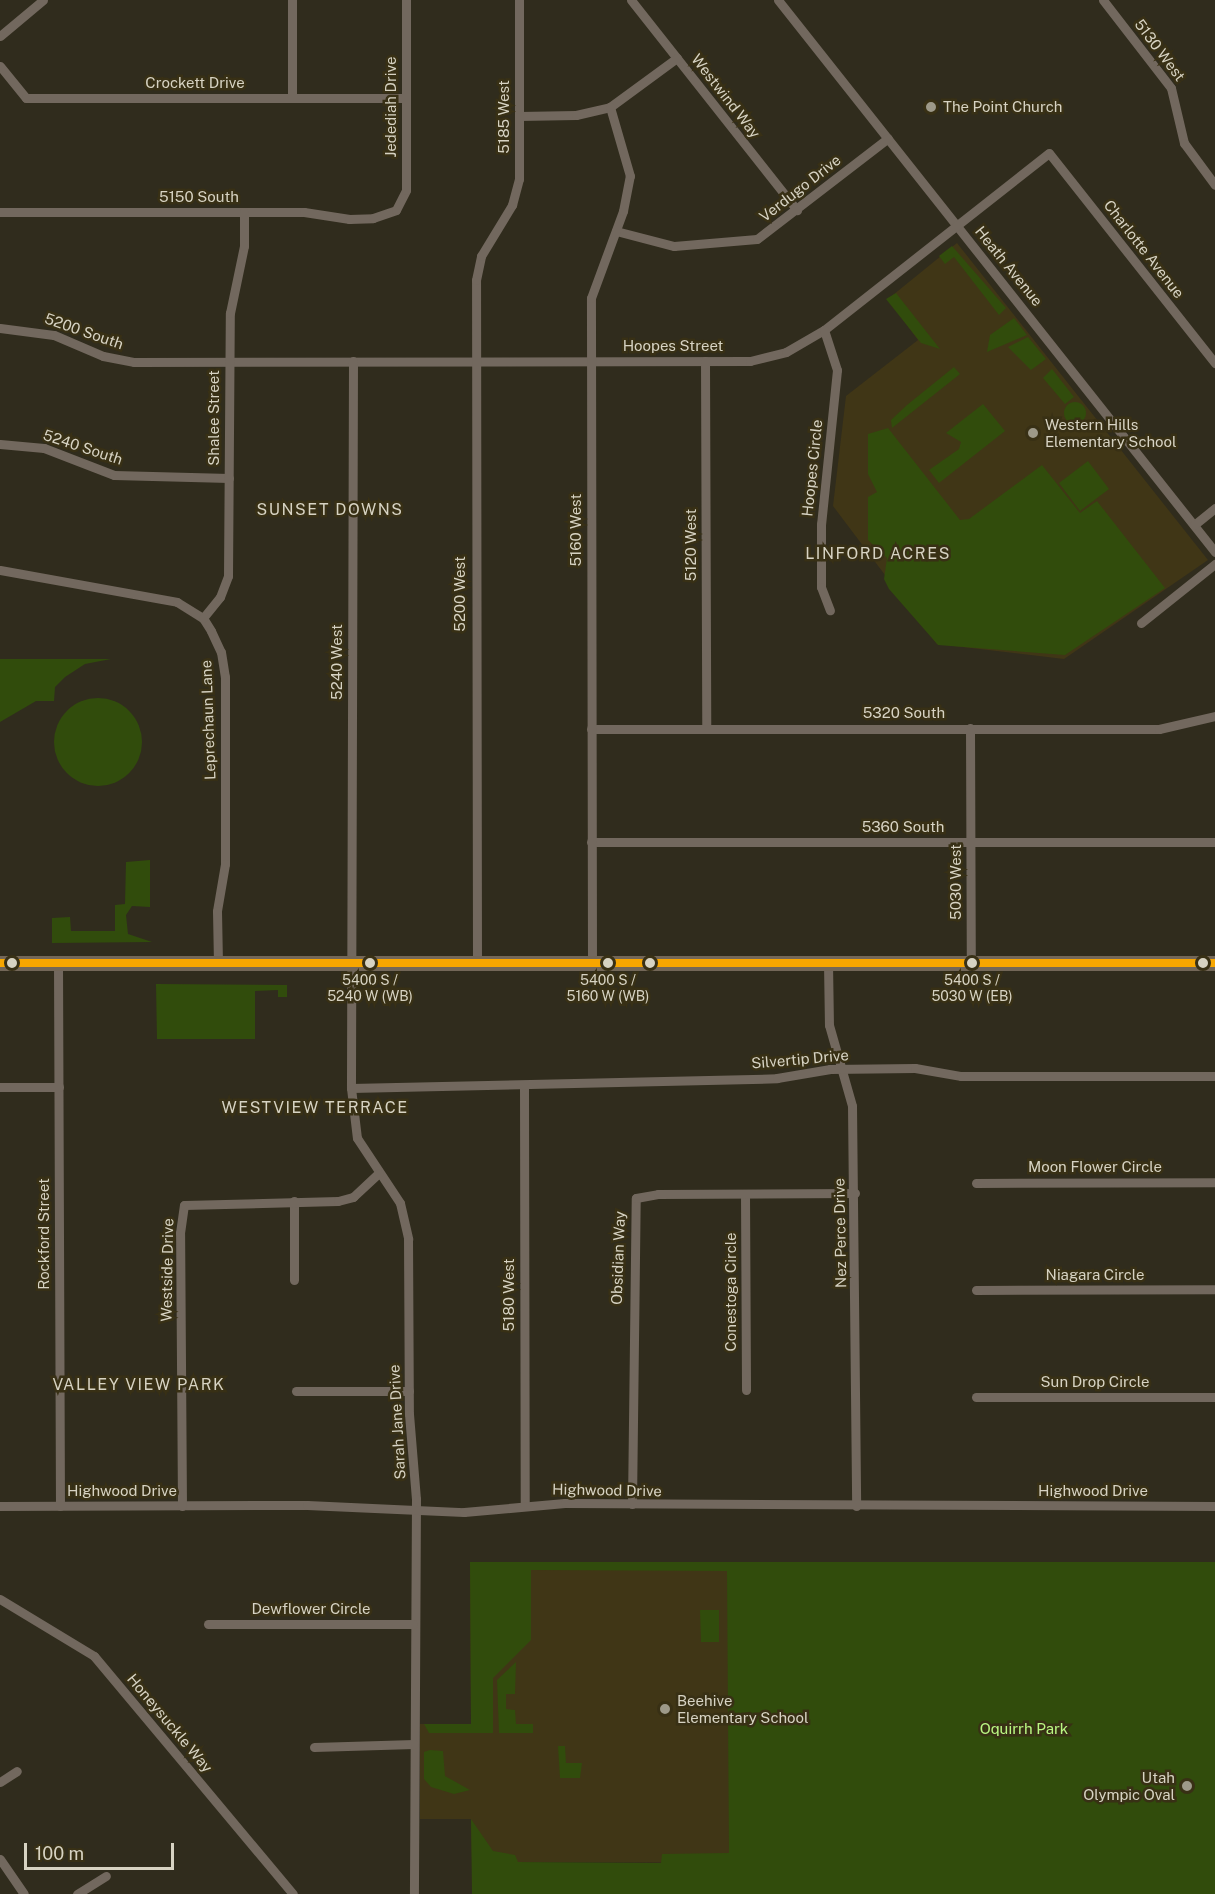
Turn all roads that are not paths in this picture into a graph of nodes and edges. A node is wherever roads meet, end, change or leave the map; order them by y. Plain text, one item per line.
1 (43, 0) edge
2 (292, 0) edge
3 (406, 0) edge
4 (519, 0) edge
5 (631, 0) edge
6 (778, 0) edge
7 (1103, 0) edge
8 (0, 36) edge
9 (677, 58) junction
10 (0, 66) edge
11 (292, 98) junction
12 (406, 98) junction
13 (610, 107) junction
14 (519, 117) junction
15 (888, 138) junction
16 (1048, 153) joint
17 (1215, 185) edge
18 (396, 210) joint
19 (797, 210) junction
20 (0, 212) edge
21 (244, 212) junction
22 (957, 226) junction
23 (497, 230) joint
24 (616, 231) junction
25 (0, 328) edge
26 (824, 330) junction
27 (230, 361) junction
28 (353, 361) junction
29 (474, 361) junction
30 (591, 361) junction
31 (705, 361) junction
32 (1215, 363) edge
33 (0, 444) edge
34 (229, 478) junction
35 (1215, 508) edge
36 (1194, 525) junction
37 (1215, 552) edge
38 (1215, 564) edge
39 (0, 570) edge
40 (830, 610) dead end
41 (203, 618) junction
42 (1141, 623) dead end
43 (1215, 716) edge
44 (706, 728) junction
45 (970, 728) junction
46 (591, 729) junction
47 (591, 842) junction
48 (971, 842) junction
49 (1215, 842) edge
50 (0, 963) edge
51 (58, 963) junction
52 (218, 963) junction
53 (351, 963) junction
54 (477, 963) junction
55 (592, 963) junction
56 (828, 963) junction
57 (971, 963) junction
58 (1215, 963) edge
59 (844, 1068) junction
60 (1215, 1076) edge
61 (0, 1087) edge
62 (59, 1087) junction
63 (524, 1087) junction
64 (351, 1088) junction
65 (379, 1173) junction
66 (1215, 1182) edge
67 (976, 1183) dead end
68 (855, 1193) junction
69 (746, 1194) junction
70 (294, 1201) junction
71 (294, 1280) dead end
72 (1215, 1289) edge
73 (976, 1290) dead end
74 (746, 1390) dead end
75 (296, 1391) dead end
76 (409, 1391) junction
77 (976, 1397) dead end
78 (1215, 1397) edge
79 (525, 1503) junction
80 (632, 1503) junction
81 (0, 1506) edge
82 (60, 1506) junction
83 (182, 1506) junction
84 (856, 1506) junction
85 (1215, 1506) edge
86 (416, 1511) junction
87 (0, 1599) edge
88 (208, 1624) dead end
89 (414, 1624) junction
90 (414, 1744) junction
91 (314, 1747) dead end
92 (17, 1772) dead end
93 (0, 1782) edge
94 (0, 1859) edge
95 (106, 1876) dead end
96 (24, 1894) edge
97 (77, 1894) edge
98 (293, 1894) edge
99 (414, 1894) edge

1 - 8 street
2 - 11 street
3 - 12 street, Jedediah Drive
4 - 14 street, 5185 West
5 - 9 street, Westwind Way
6 - 15 street, Heath Avenue
7 - 17 street, 5130 West
9 - 13 street
9 - 19 street, Westwind Way
10 - 11 street, Crockett Drive
11 - 12 street, Crockett Drive
12 - 18 street, Jedediah Drive
13 - 14 street
13 - 24 street, 5160 West
14 - 23 street, 5185 West
15 - 19 street, Verdugo Drive
15 - 22 street, Heath Avenue
16 - 22 street, Hoopes Street
16 - 32 street, Charlotte Avenue
18 - 21 street, 5150 South
19 - 24 street, Verdugo Drive
20 - 21 street, 5150 South
21 - 27 street, Shalee Street
22 - 26 street, Hoopes Street
22 - 36 street, Heath Avenue
23 - 29 street, 5200 West
24 - 30 street, 5160 West
25 - 27 street, 5200 South
26 - 31 street, Hoopes Street
26 - 40 street, Hoopes Circle
27 - 28 street, Hoopes Street
27 - 34 street, Shalee Street
28 - 29 street, Hoopes Street
28 - 53 street, 5240 West
29 - 30 street, Hoopes Street
29 - 54 street, 5200 West
30 - 31 street, Hoopes Street
30 - 46 street, 5160 West
31 - 44 street, 5120 West
33 - 34 street, 5240 South
34 - 41 street, Shalee Street
35 - 36 street
36 - 37 street, Heath Avenue
38 - 42 street
39 - 41 street
41 - 52 street, Leprechaun Lane
43 - 45 street, 5320 South
44 - 45 street, 5320 South
44 - 46 street, 5320 South
45 - 48 street, 5030 West
46 - 47 street, 5160 West
47 - 48 street, 5360 South
47 - 55 street, 5160 West
48 - 49 street, 5360 South
48 - 57 street, 5030 West
50 - 51 main road
51 - 52 main road
51 - 62 street, Rockford Street
52 - 53 main road
53 - 54 main road
53 - 64 street, Sarah Jane Drive
54 - 55 main road
55 - 56 main road
56 - 57 main road
56 - 59 street, Nez Perce Drive
57 - 58 main road
59 - 60 street, Silvertip Drive
59 - 63 street, Silvertip Drive
59 - 68 street, Nez Perce Drive
61 - 62 street
62 - 82 street, Rockford Street
63 - 64 street, Silvertip Drive
63 - 79 street, 5180 West
64 - 65 street, Sarah Jane Drive
65 - 70 street, Westside Drive
65 - 76 street, Sarah Jane Drive
66 - 67 street, Moon Flower Circle
68 - 69 street, Obsidian Way
68 - 84 street, Nez Perce Drive
69 - 74 street, Conestoga Circle
69 - 80 street, Obsidian Way
70 - 71 street
70 - 83 street, Westside Drive
72 - 73 street, Niagara Circle
75 - 76 street
76 - 86 street, Sarah Jane Drive
77 - 78 street, Sun Drop Circle
79 - 80 street, Highwood Drive
79 - 86 street, Highwood Drive
80 - 84 street, Highwood Drive
81 - 82 street, Highwood Drive
82 - 83 street, Highwood Drive
83 - 86 street, Highwood Drive
84 - 85 street, Highwood Drive
86 - 89 street, Sarah Jane Drive
87 - 98 street, Honeysuckle Way
88 - 89 street, Dewflower Circle
89 - 90 street, Sarah Jane Drive
90 - 91 street
90 - 99 street, Sarah Jane Drive
92 - 93 street
94 - 96 street
95 - 97 street

